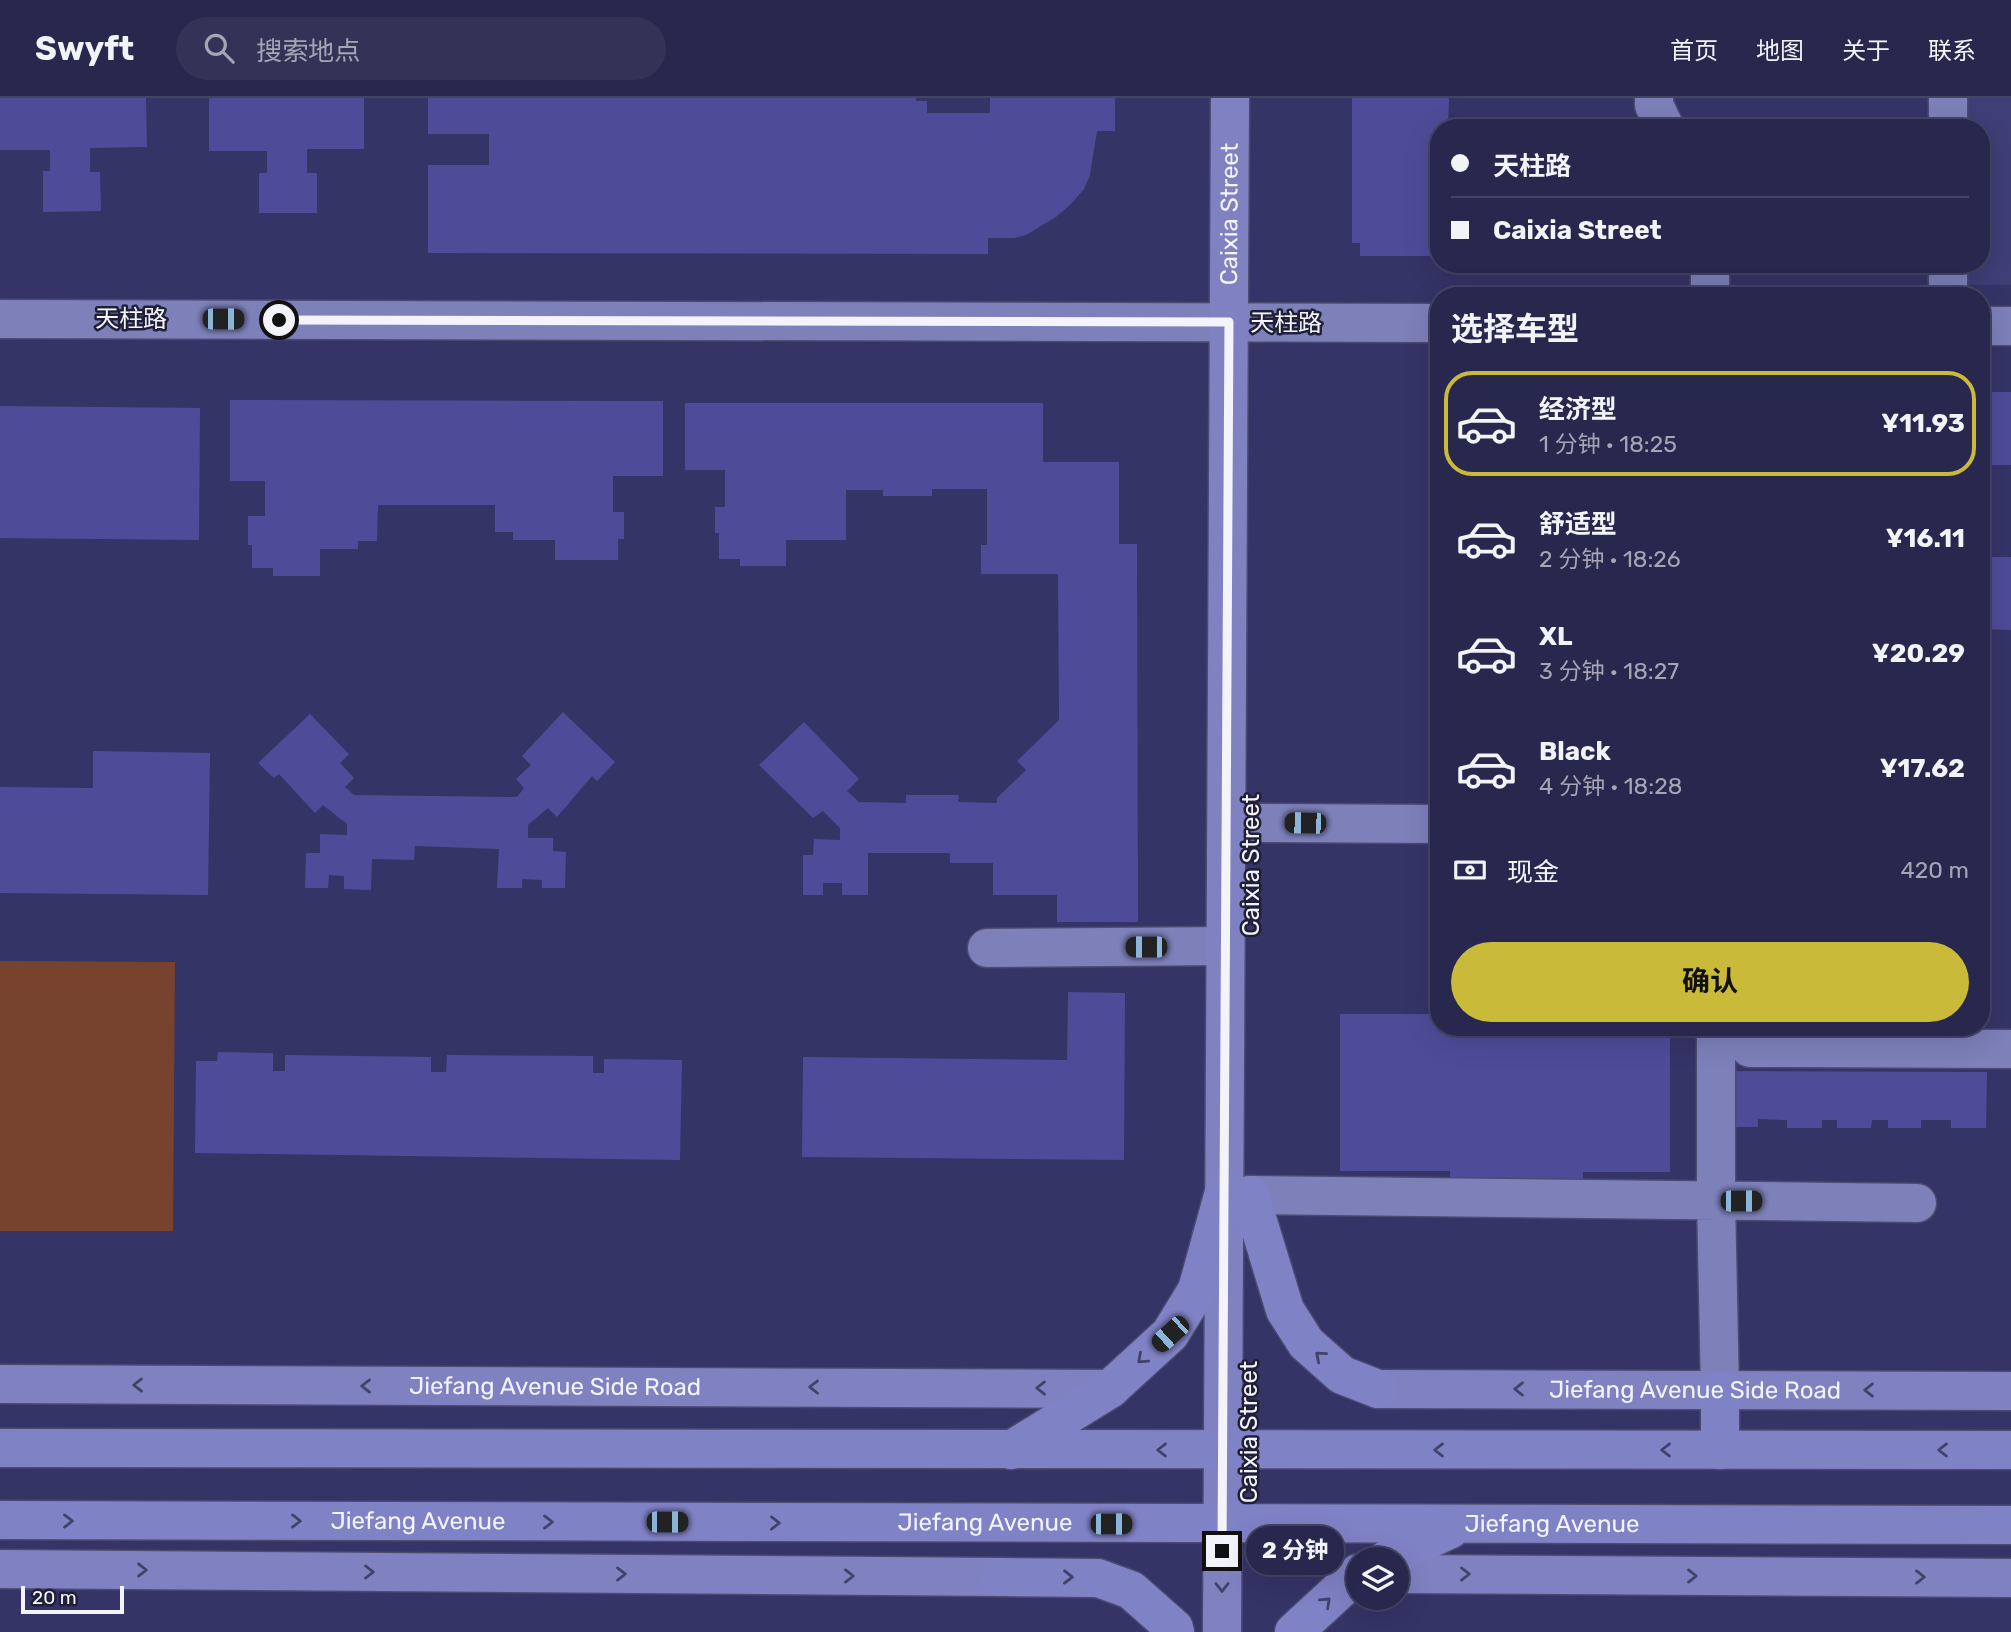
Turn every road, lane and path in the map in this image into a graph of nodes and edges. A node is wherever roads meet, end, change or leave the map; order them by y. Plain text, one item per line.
1 (1230, 98) edge
2 (1254, 98) edge
3 (1654, 98) edge
4 (1948, 98) edge
5 (1661, 119) edge
6 (1948, 119) edge
7 (0, 319) edge
8 (1241, 322) junction
9 (1430, 323) edge
10 (1990, 326) edge
11 (2011, 326) edge
12 (1251, 823) junction
13 (1430, 824) edge
14 (1225, 946) junction
15 (987, 948) dead end
16 (1716, 1036) edge
17 (1750, 1048) dead end
18 (2011, 1049) edge
19 (1237, 1194) junction
20 (1716, 1200) junction
21 (1917, 1203) dead end
22 (0, 1384) edge
23 (1110, 1388) junction
24 (1378, 1389) joint
25 (1720, 1390) junction
26 (2011, 1391) edge
27 (0, 1448) edge
28 (1011, 1450) junction
29 (1236, 1450) junction
30 (1720, 1450) junction
31 (2011, 1450) edge
32 (0, 1520) edge
33 (1235, 1524) junction
34 (1461, 1524) junction
35 (2011, 1525) edge
36 (1409, 1549) edge
37 (0, 1569) edge
38 (1409, 1574) edge
39 (1000, 1577) joint
40 (2011, 1578) edge
41 (1346, 1587) edge
42 (1175, 1632) edge
43 (1222, 1632) edge
44 (1248, 1632) edge
45 (1294, 1632) edge

1 - 8 main road, Caixia Street
2 - 8 main road, Caixia Street
3 - 5 street
4 - 6 street
7 - 8 street, 天柱路
8 - 9 street, 天柱路
8 - 12 main road, Caixia Street
8 - 14 main road, Caixia Street
10 - 11 street
12 - 13 street
12 - 19 main road, Caixia Street
14 - 15 street
14 - 19 main road, Caixia Street
16 - 20 street
17 - 18 street
19 - 20 street
19 -> 23 highway
24 -> 19 highway
19 - 29 main road, Caixia Street
20 - 21 street
20 - 25 street
23 -> 22 main road, Jiefang Avenue Side Road
23 - 28 highway
25 -> 24 main road, Jiefang Avenue Side Road
26 -> 25 main road, Jiefang Avenue Side Road
25 - 30 highway
27 - 28 highway
29 -> 28 highway
30 -> 29 highway
29 - 33 main road, Caixia Street
31 -> 30 highway
32 -> 33 highway, Jiefang Avenue
33 - 34 highway, Jiefang Avenue
33 -> 43 main road, Caixia Street
33 - 44 main road, Caixia Street
34 - 35 highway, Jiefang Avenue
34 - 36 highway
37 -> 39 main road
38 -> 40 main road
39 -> 42 highway
45 -> 41 highway

